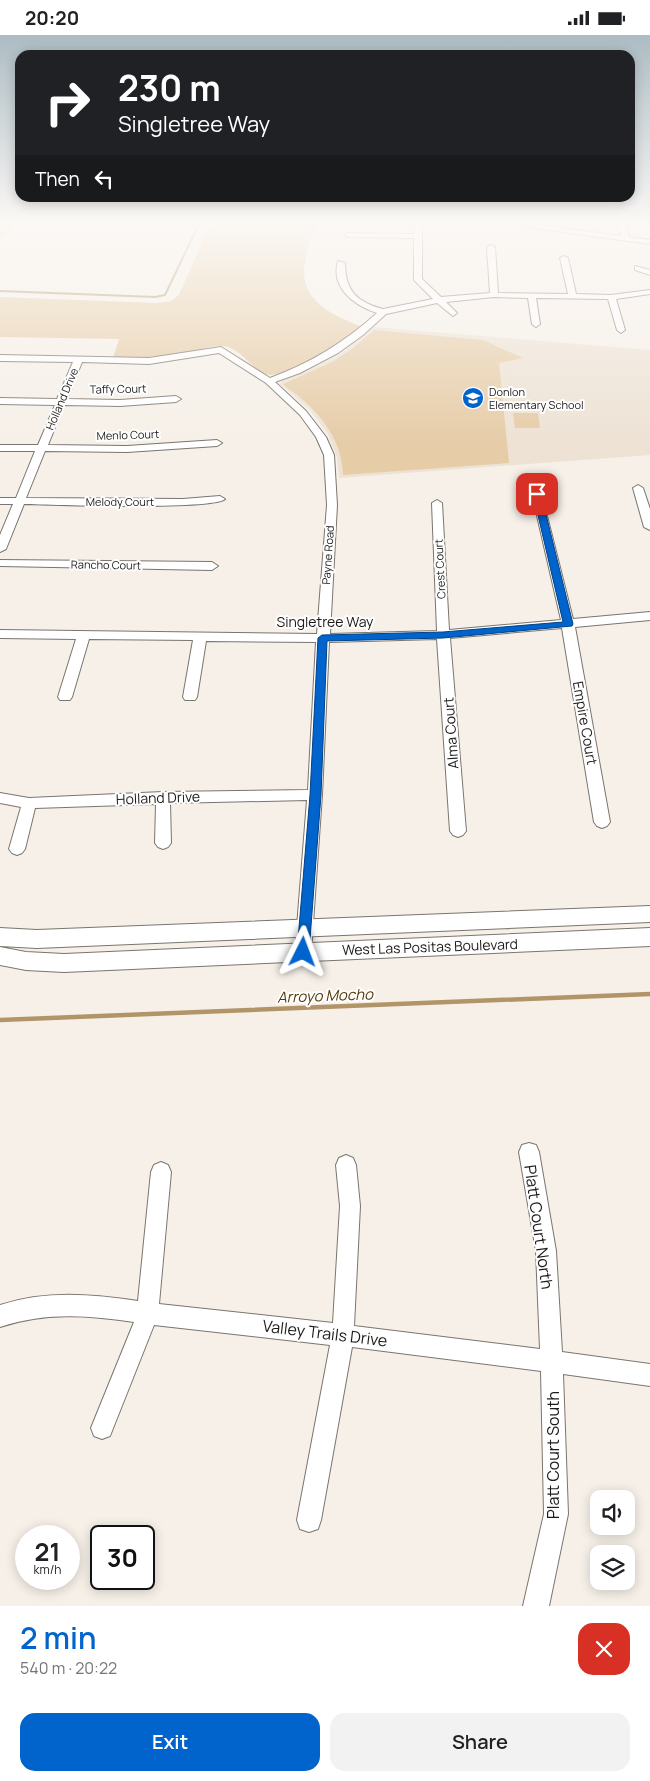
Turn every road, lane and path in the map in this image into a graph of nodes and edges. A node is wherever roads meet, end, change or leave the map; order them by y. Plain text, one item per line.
1 (351, 297) edge
2 (462, 297) edge
3 (532, 297) edge
4 (611, 297) edge
5 (439, 299) junction
6 (382, 312) junction
7 (453, 313) dead end
8 (536, 324) dead end
9 (621, 330) dead end
10 (0, 358) edge
11 (78, 361) junction
12 (269, 381) junction
13 (176, 399) dead end
14 (0, 401) edge
15 (60, 402) junction
16 (216, 443) dead end
17 (0, 448) edge
18 (40, 449) junction
19 (638, 488) dead end
20 (537, 494) dead end
21 (220, 499) dead end
22 (0, 501) edge
23 (20, 501) junction
24 (437, 503) dead end
25 (650, 527) edge
26 (0, 549) edge
27 (0, 563) edge
28 (212, 566) dead end
29 (650, 617) edge
30 (568, 624) junction
31 (0, 634) edge
32 (84, 635) junction
33 (443, 635) junction
34 (200, 636) junction
35 (322, 638) junction
36 (65, 697) dead end
37 (190, 697) dead end
38 (315, 795) junction
39 (163, 797) junction
40 (0, 798) edge
41 (29, 803) junction
42 (602, 822) dead end
43 (458, 831) dead end
44 (163, 843) dead end
45 (17, 849) dead end
46 (650, 914) edge
47 (304, 929) junction
48 (0, 937) edge
49 (650, 937) edge
50 (303, 952) junction
51 (0, 956) edge
52 (529, 1152) dead end
53 (346, 1165) dead end
54 (161, 1172) dead end
55 (148, 1313) junction
56 (0, 1316) edge
57 (344, 1335) junction
58 (552, 1361) junction
59 (650, 1375) edge
60 (102, 1428) dead end
61 (309, 1520) dead end
62 (536, 1606) edge

1 - 6 street
2 - 5 street
3 - 8 street
4 - 9 street
5 - 6 street
5 - 7 street
6 - 12 street
10 - 11 street, Payne Road
11 - 12 street, Payne Road
11 - 15 street, Holland Drive
12 - 35 street, Payne Road
13 - 15 street, Taffy Court
14 - 15 street, Taffy Court
15 - 18 street, Holland Drive
16 - 18 street, Menlo Court
17 - 18 street, Menlo Court
18 - 23 street, Holland Drive
19 - 25 street
20 - 30 street, Empire Court
21 - 23 street, Melody Court
22 - 23 street, Melody Court
23 - 26 street, Holland Drive
24 - 33 street, Crest Court
27 - 28 street, Rancho Court
29 - 30 street, Singletree Way
30 - 33 street, Singletree Way
30 - 42 street, Empire Court
31 - 32 street, Singletree Way
32 - 34 street, Singletree Way
32 - 36 street
33 - 35 street, Singletree Way
33 - 43 street, Alma Court
34 - 35 street, Singletree Way
34 - 37 street
35 - 38 street, Payne Road
38 - 39 street, Holland Drive
38 - 47 street, Payne Road
39 - 41 street, Holland Drive
39 - 44 street
40 - 41 street, Holland Drive
41 - 45 street
46 - 47 main road, West Las Positas Boulevard
47 - 48 main road, West Las Positas Boulevard
47 - 50 street, Payne Road
49 - 50 main road, West Las Positas Boulevard
50 - 51 main road, West Las Positas Boulevard
52 - 58 street, Platt Court North
53 - 57 street
54 - 55 street
55 - 56 street, Valley Trails Drive
55 - 57 street, Valley Trails Drive
55 - 60 street
57 - 58 street, Valley Trails Drive
57 - 61 street
58 - 59 street, Valley Trails Drive
58 - 62 street, Platt Court South

